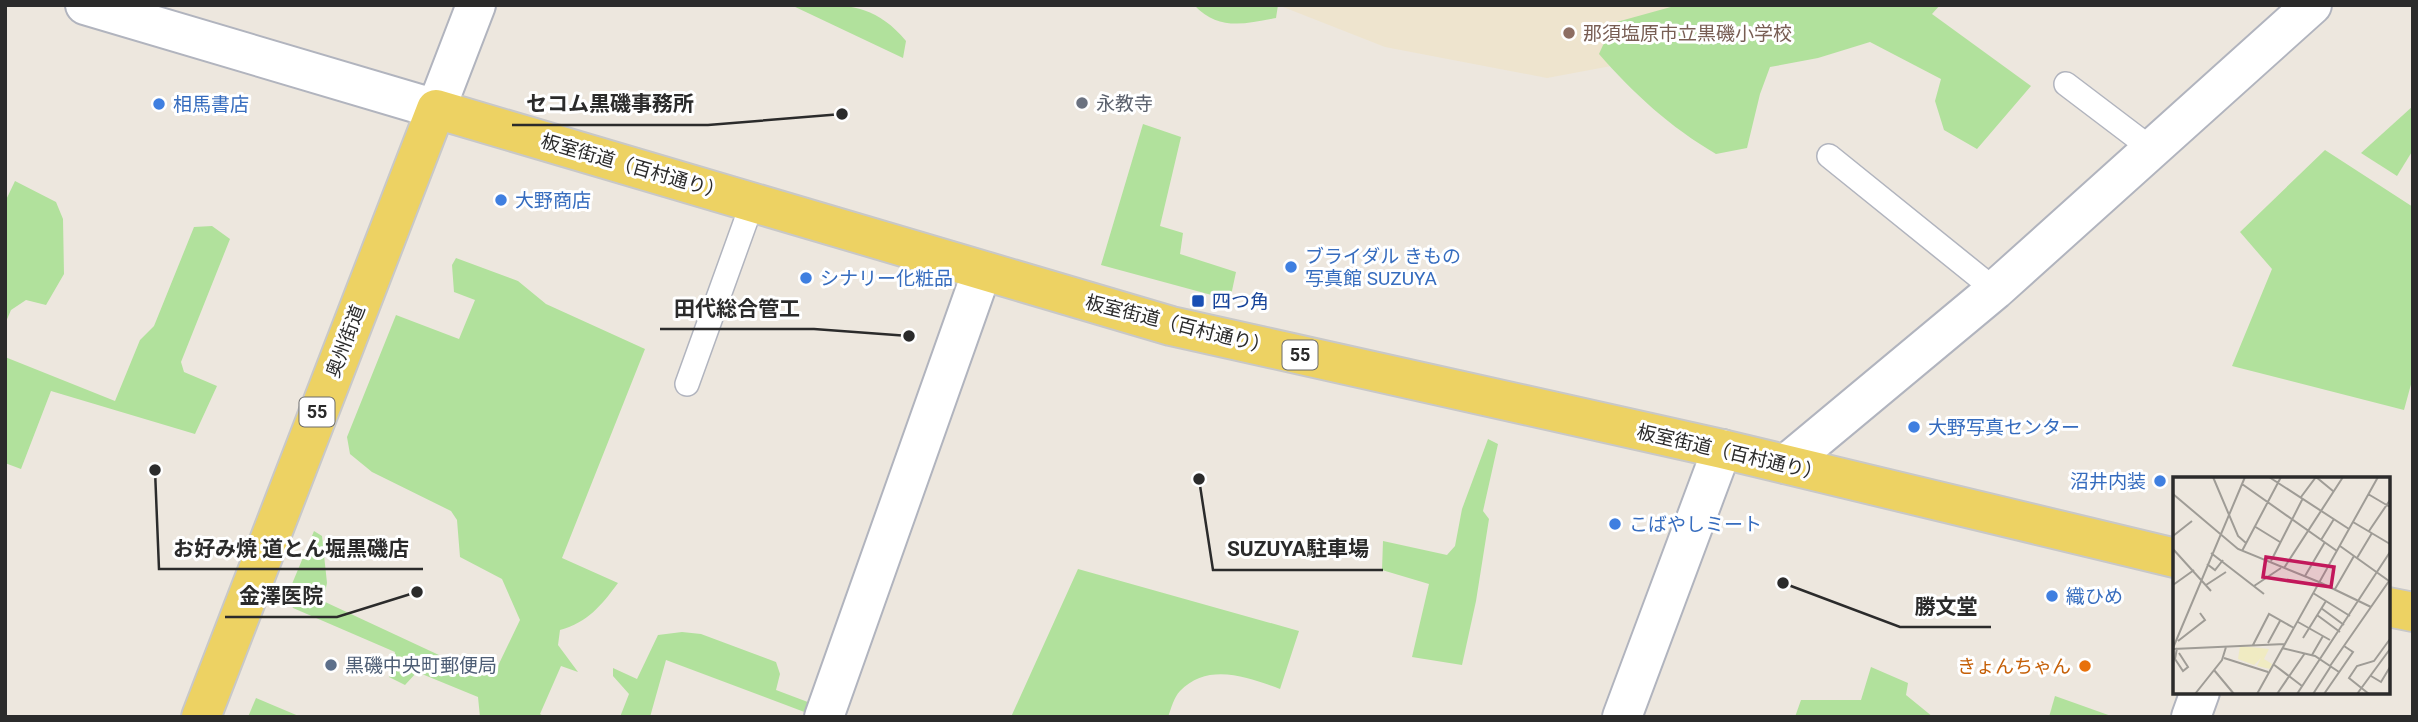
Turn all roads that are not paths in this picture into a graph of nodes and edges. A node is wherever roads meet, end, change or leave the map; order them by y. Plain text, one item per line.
1 (85, 5) edge
2 (476, 5) edge
3 (2312, 5) edge
4 (2066, 84) dead end
5 (436, 109) junction
6 (2153, 150) junction
7 (1829, 156) dead end
8 (752, 201) junction
9 (982, 271) junction
10 (1995, 290) junction
11 (687, 384) dead end
12 (1722, 449) junction
13 (1786, 464) junction
14 (2173, 558) edge
15 (2390, 607) edge
16 (2413, 612) edge
17 (2199, 694) edge
18 (201, 717) edge
19 (824, 717) edge
20 (1622, 717) edge
21 (2191, 717) edge

1 - 5 street
2 - 5 street, 奥州街道
3 - 6 street
4 - 6 lane
5 - 8 main road, 板室街道（百村通り） / 55
5 - 18 main road, 奥州街道 / 55
6 - 10 street
7 - 10 lane
8 - 9 main road, 板室街道（百村通り） / 55
8 - 11 lane
9 - 12 main road, 板室街道（百村通り） / 55
9 - 19 street
10 - 13 street
12 - 13 main road, 板室街道（百村通り） / 55
12 - 20 street
13 - 14 main road, 板室街道（百村通り） / 55
15 - 16 main road
17 - 21 street

